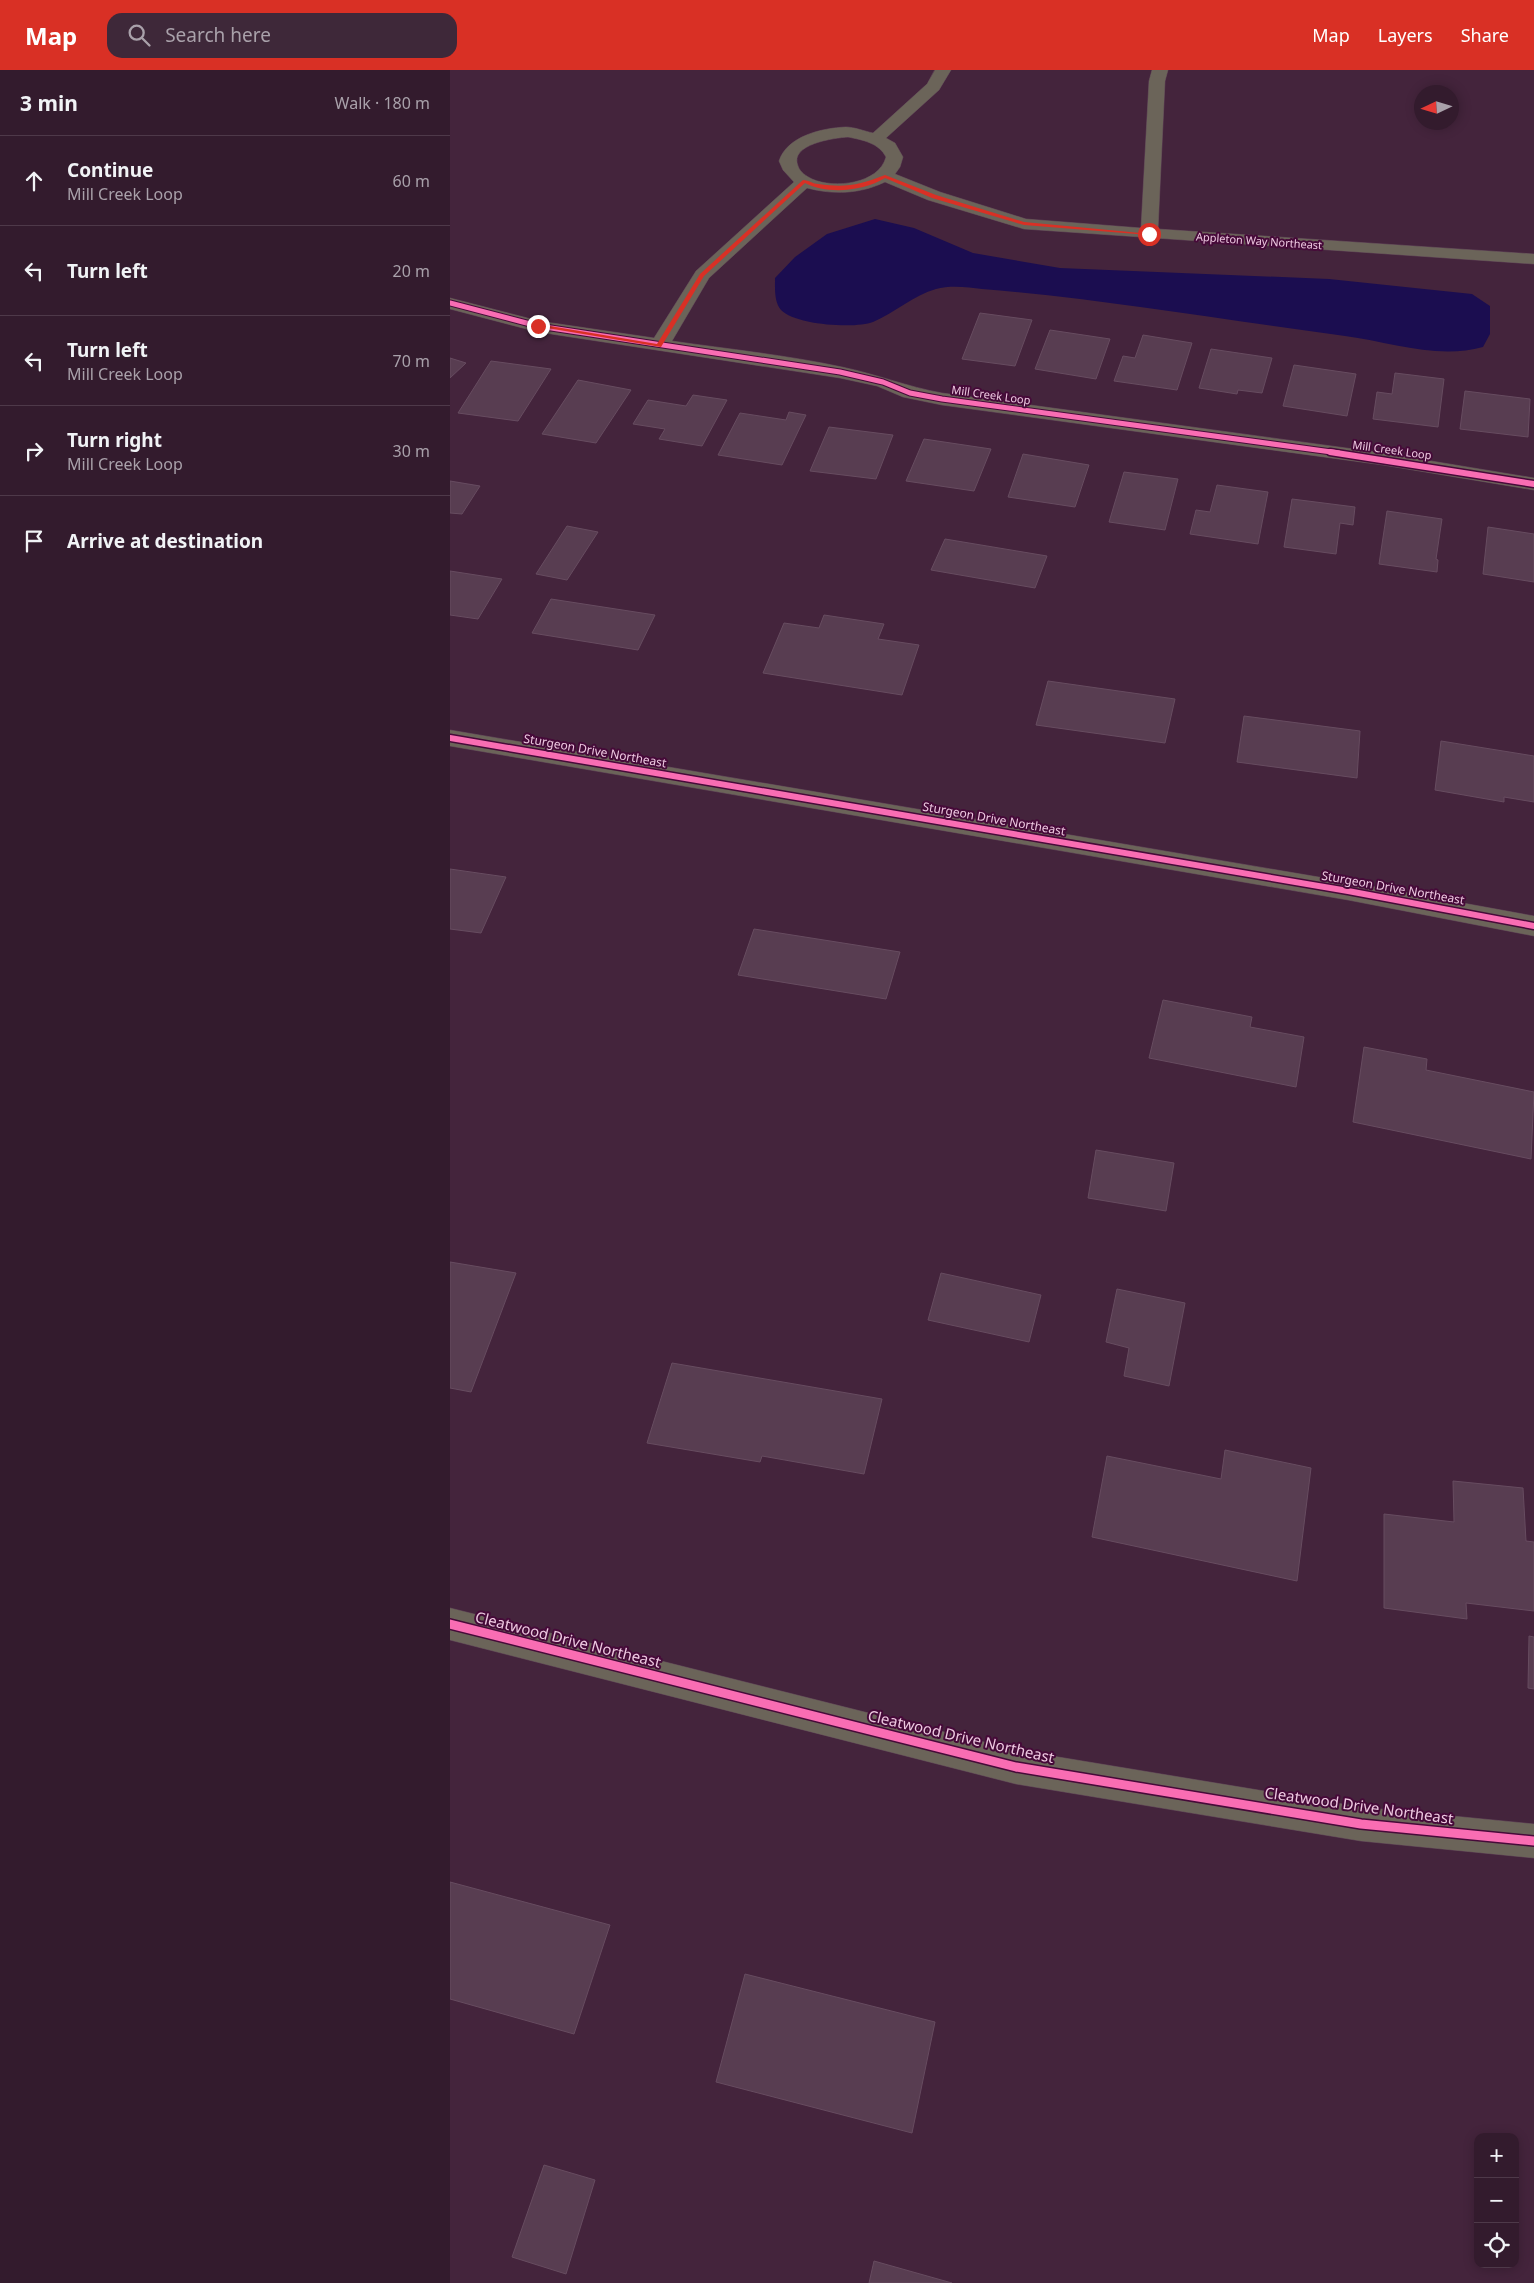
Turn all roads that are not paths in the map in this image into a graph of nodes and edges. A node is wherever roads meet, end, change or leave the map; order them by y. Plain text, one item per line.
1 (944, 70) edge
2 (1160, 70) edge
3 (876, 139) junction
4 (885, 176) junction
5 (805, 181) junction
6 (1149, 234) junction
7 (1534, 259) edge
8 (450, 303) edge
9 (659, 346) junction
10 (1534, 484) edge
11 (450, 738) edge
12 (1534, 926) edge
13 (450, 1624) edge
14 (1534, 1841) edge

1 - 3 street
2 - 6 street
3 - 4 street
3 - 5 street
4 - 5 street
4 - 6 street
5 - 9 street
6 - 7 street, Appleton Way Northeast
8 - 9 street, Mill Creek Loop
9 - 10 street, Mill Creek Loop
11 - 12 street, Sturgeon Drive Northeast
13 - 14 street, Cleatwood Drive Northeast

